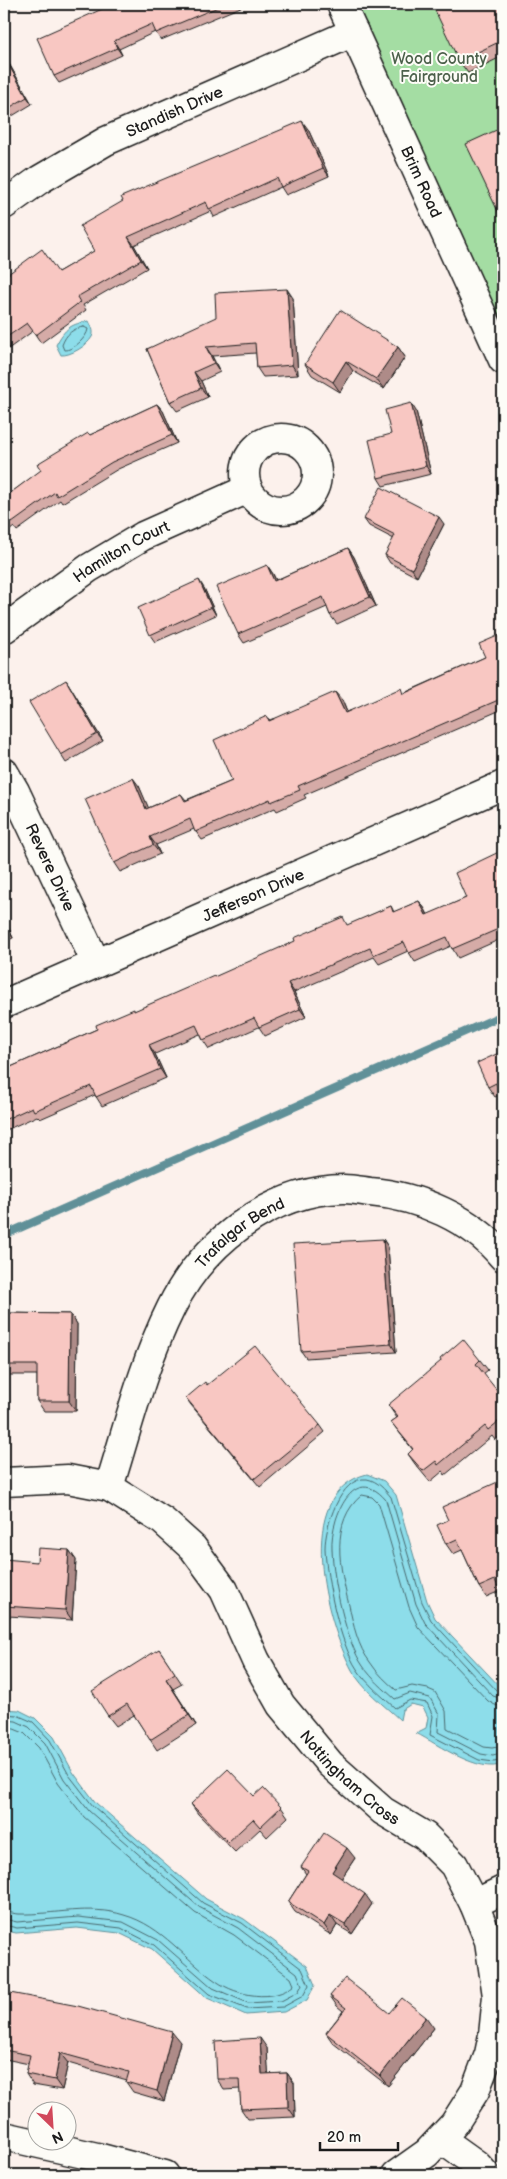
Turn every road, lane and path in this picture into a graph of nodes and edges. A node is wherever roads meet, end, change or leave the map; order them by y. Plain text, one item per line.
1 (341, 4) edge
2 (354, 32) junction
3 (4, 205) edge
4 (503, 360) edge
5 (248, 489) dead end
6 (4, 629) edge
7 (4, 772) edge
8 (503, 785) edge
9 (96, 963) junction
10 (4, 1004) edge
11 (503, 1257) edge
12 (4, 1482) edge
13 (109, 1487) junction
14 (503, 1890) edge
15 (487, 1915) edge
16 (4, 2136) edge
17 (441, 2139) junction
18 (148, 2173) edge
19 (396, 2175) edge
20 (486, 2175) edge

1 - 2 street, Brim Road
2 - 3 street, Standish Drive
2 - 4 street, Brim Road
5 - 6 street, Hamilton Court
7 - 9 street, Revere Drive
8 - 9 street, Jefferson Drive
9 - 10 street, Jefferson Drive
11 - 13 street, Trafalgar Bend
12 - 13 street, Nottingham Cross
13 - 15 street, Nottingham Cross
14 - 15 street
15 - 17 street, Nottingham Cross
16 - 18 street
17 - 19 street, Nottingham Cross
17 - 20 street

